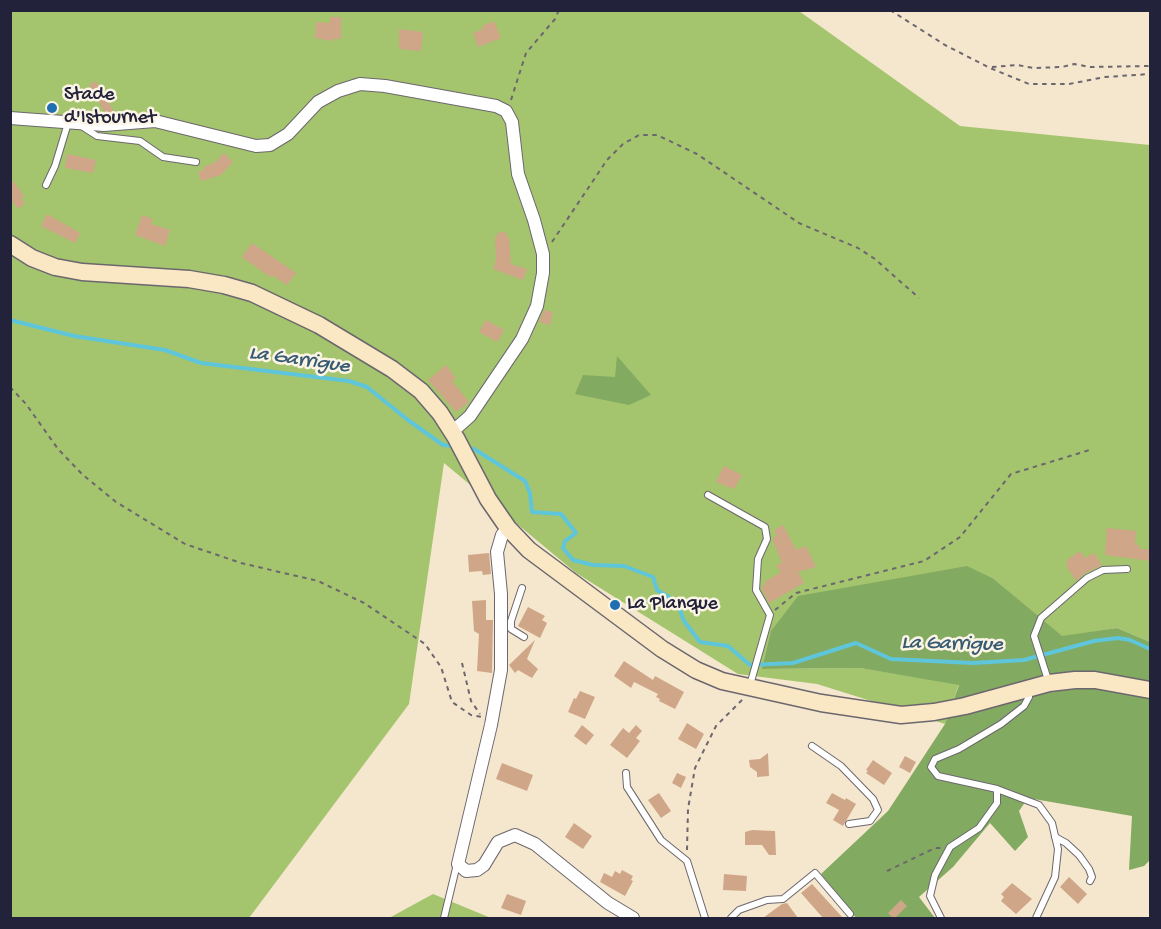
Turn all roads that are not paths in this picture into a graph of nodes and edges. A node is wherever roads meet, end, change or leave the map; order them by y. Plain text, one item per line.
1 (10, 118) edge
2 (73, 123) junction
3 (196, 162) dead end
4 (46, 185) dead end
5 (10, 244) edge
6 (454, 435) junction
7 (708, 495) dead end
8 (508, 528) junction
9 (1127, 569) dead end
10 (522, 588) dead end
11 (524, 637) dead end
12 (751, 681) junction
13 (1049, 683) junction
14 (1028, 689) junction
15 (1150, 690) edge
16 (812, 746) dead end
17 (626, 773) dead end
18 (997, 789) junction
19 (849, 824) dead end
20 (1055, 837) junction
21 (458, 864) junction
22 (1090, 881) dead end
23 (850, 914) dead end
24 (444, 918) edge
25 (633, 918) edge
26 (705, 918) edge
27 (731, 918) edge
28 (941, 918) edge
29 (1036, 918) edge

1 - 2 street
2 - 3 lane
2 - 4 lane
2 - 6 street
5 - 6 street
6 - 8 street
7 - 12 lane
8 - 12 street
8 - 21 street
9 - 13 lane
10 - 11 lane
12 - 14 street
13 - 14 street
13 - 15 street
14 - 18 lane
16 - 19 lane
17 - 26 lane
18 - 20 lane
18 - 28 lane
20 - 22 lane
20 - 29 lane
21 - 24 lane
21 - 25 street
23 - 27 lane

